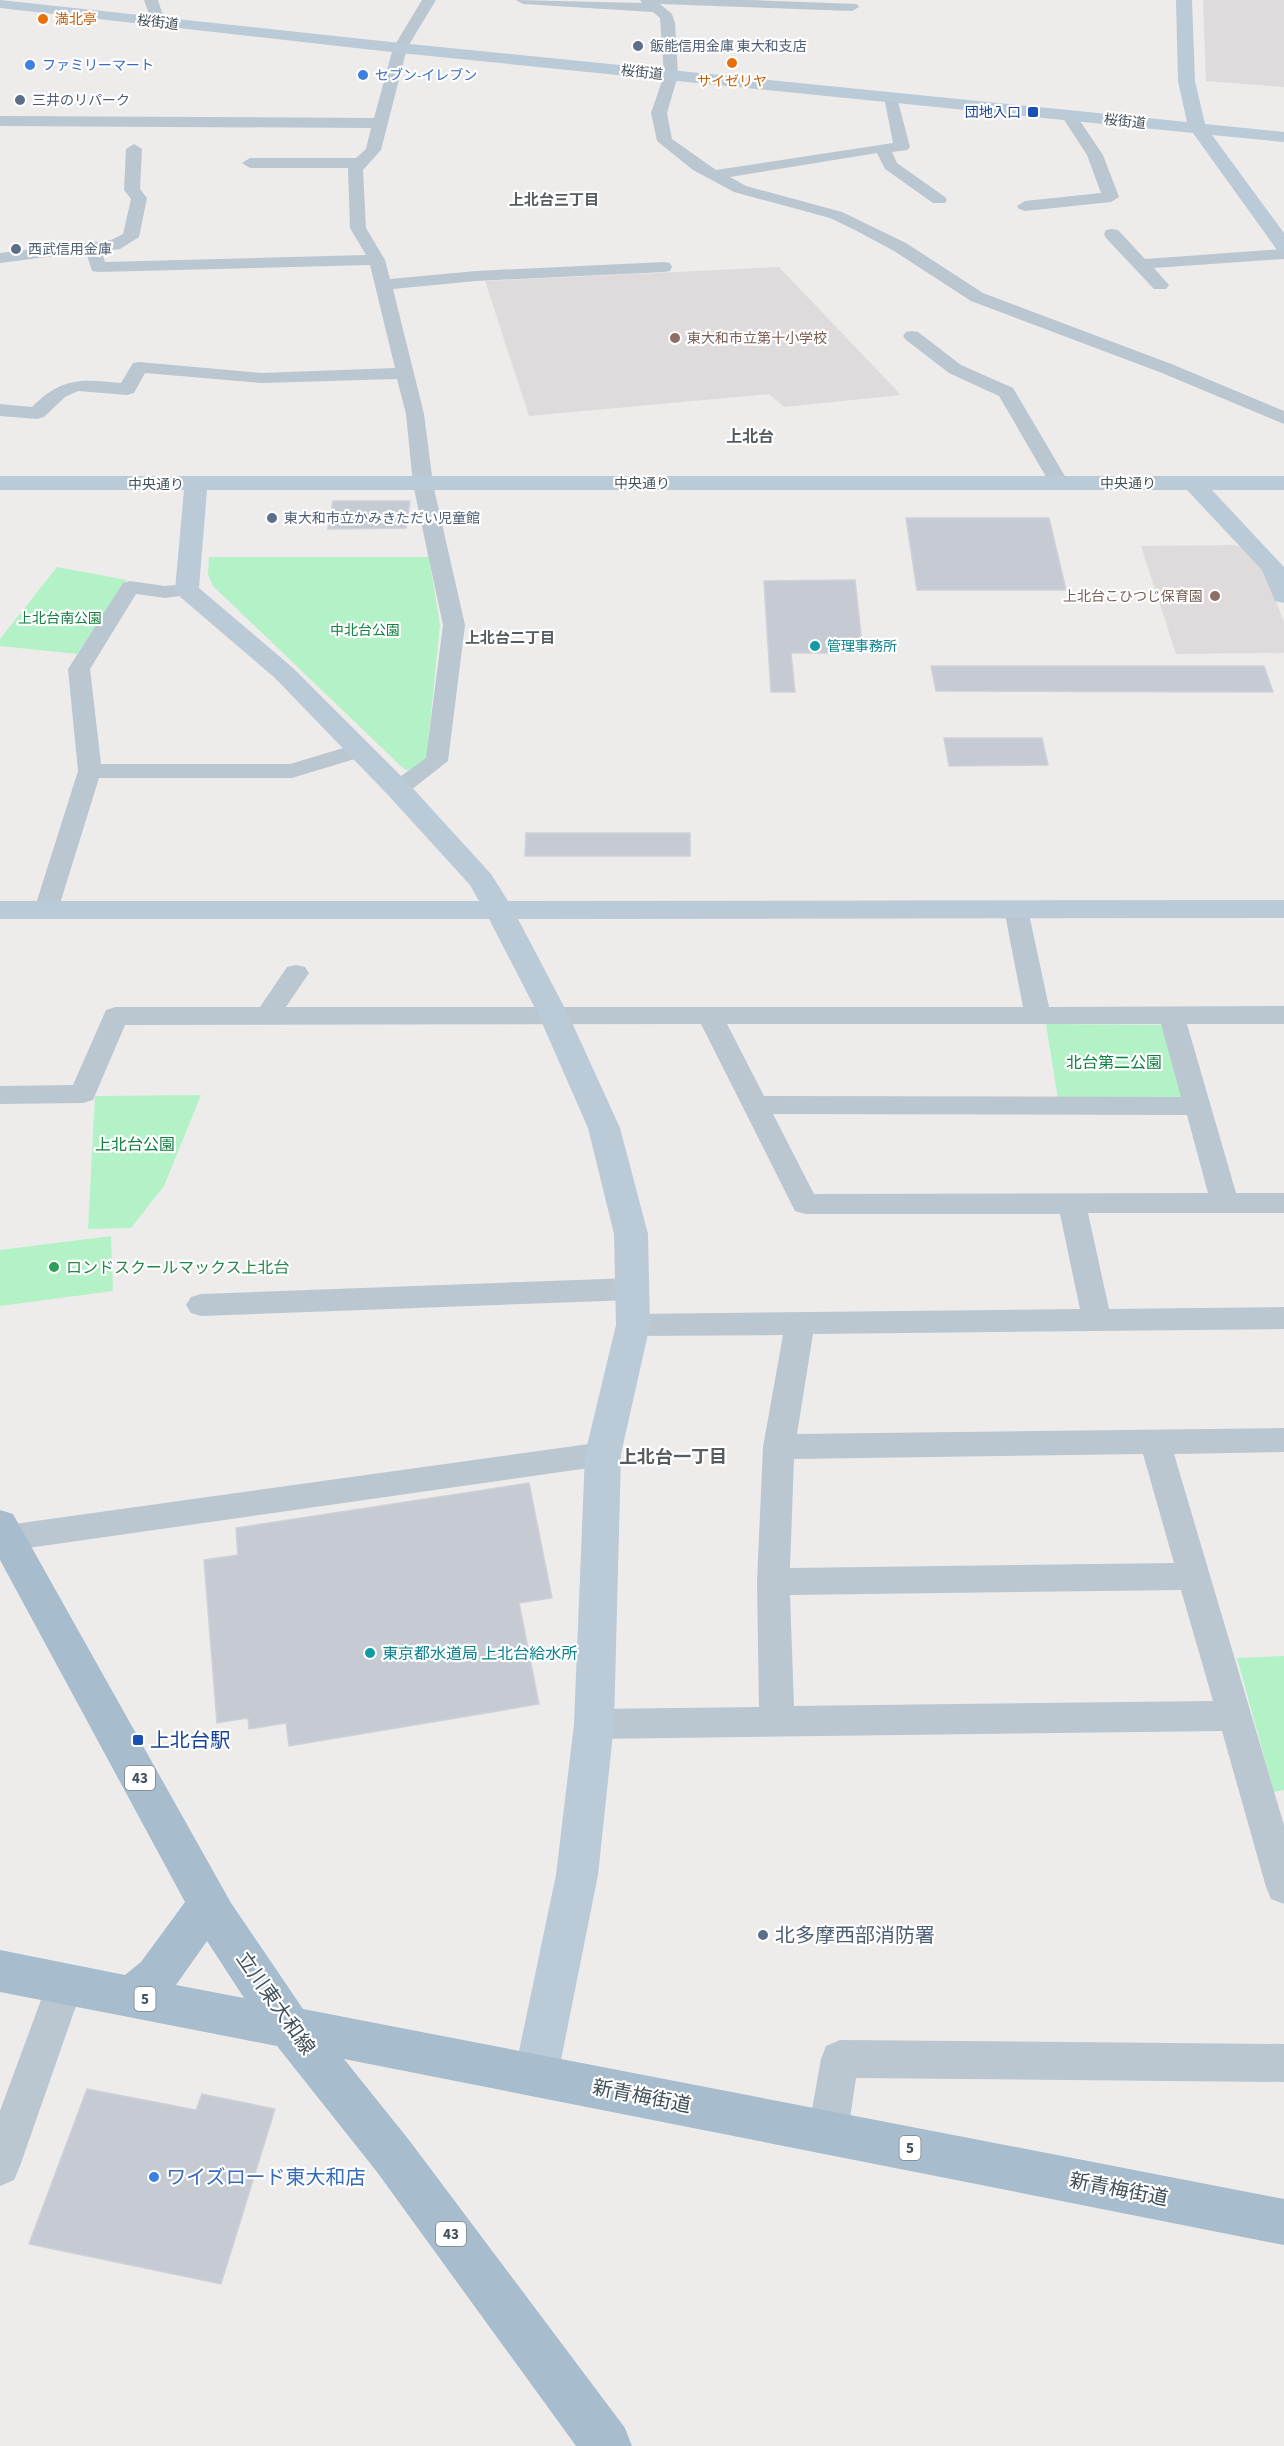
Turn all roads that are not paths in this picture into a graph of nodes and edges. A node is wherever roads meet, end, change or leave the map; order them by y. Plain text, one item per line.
1 (151, 0) edge
2 (429, 0) edge
3 (523, 0) edge
4 (1184, 0) edge
5 (0, 3) edge
6 (655, 3) edge
7 (852, 7) dead end
8 (158, 22) junction
9 (400, 48) junction
10 (670, 75) junction
11 (891, 97) junction
12 (1069, 116) junction
13 (0, 121) edge
14 (380, 123) junction
15 (1198, 128) junction
16 (1284, 137) edge
17 (882, 148) junction
18 (134, 149) dead end
19 (250, 163) dead end
20 (362, 163) junction
21 (715, 175) junction
22 (939, 200) dead end
23 (1025, 206) dead end
24 (1113, 234) dead end
25 (1284, 246) edge
26 (93, 247) junction
27 (1284, 254) edge
28 (0, 258) edge
29 (377, 260) junction
30 (1142, 264) junction
31 (664, 267) dead end
32 (383, 285) junction
33 (1160, 285) dead end
34 (912, 336) dead end
35 (405, 373) junction
36 (0, 410) edge
37 (1284, 417) edge
38 (0, 483) edge
39 (1059, 483) junction
40 (1193, 483) junction
41 (1284, 483) edge
42 (196, 484) junction
43 (423, 484) junction
44 (187, 590) junction
45 (1284, 596) edge
46 (360, 750) junction
47 (90, 771) junction
48 (398, 789) junction
49 (1016, 909) junction
50 (1284, 909) edge
51 (0, 910) edge
52 (46, 910) junction
53 (499, 910) junction
54 (296, 973) dead end
55 (1284, 1015) edge
56 (554, 1016) junction
57 (710, 1016) junction
58 (1038, 1016) junction
59 (1172, 1016) junction
60 (267, 1017) junction
61 (0, 1095) edge
62 (754, 1105) junction
63 (1196, 1106) junction
64 (1225, 1203) junction
65 (1284, 1203) edge
66 (1072, 1204) junction
67 (632, 1288) junction
68 (201, 1305) dead end
69 (1284, 1318) edge
70 (1097, 1320) junction
71 (800, 1323) junction
72 (633, 1325) junction
73 (1284, 1440) edge
74 (1155, 1442) junction
75 (779, 1447) junction
76 (603, 1454) junction
77 (4, 1531) edge
78 (1192, 1576) junction
79 (774, 1582) junction
80 (1234, 1716) junction
81 (777, 1723) junction
82 (594, 1724) junction
83 (1284, 1887) edge
84 (209, 1903) junction
85 (0, 1971) edge
86 (65, 1983) junction
87 (132, 1996) junction
88 (289, 2026) junction
89 (1284, 2063) edge
90 (536, 2075) junction
91 (828, 2132) junction
92 (0, 2166) edge
93 (1284, 2222) edge
94 (607, 2446) edge

1 - 8 street
2 - 9 street
3 - 6 street
4 - 15 street
5 - 8 street, 桜街道
6 - 7 street
6 - 10 street
8 - 9 street, 桜街道
9 - 10 street, 桜街道
9 - 14 street
10 - 11 street, 桜街道
10 - 21 street
11 - 12 street, 桜街道
11 - 17 street
12 - 15 street, 桜街道
12 - 23 street
13 - 14 street
14 - 20 street
15 - 16 street, 桜街道
15 - 25 street
17 - 21 street
17 - 22 street
18 - 26 street
19 - 20 street
20 - 29 street
21 - 37 street
24 - 30 street
26 - 28 street
26 - 29 street
27 - 30 street
29 - 32 street
30 - 33 street
31 - 32 street
32 - 35 street
34 - 39 street
35 - 36 street
35 - 43 street
38 - 42 street, 中央通り
39 - 40 street, 中央通り
39 - 43 street, 中央通り
40 - 41 street, 中央通り
40 - 45 street
42 - 43 street, 中央通り
42 - 44 street
43 - 48 street
44 - 46 street
44 - 47 street
46 - 47 street
46 - 48 street
47 - 52 street
48 - 53 street
49 - 50 street
49 - 53 street
49 - 58 street
51 - 52 street
52 - 53 street
53 - 56 street
54 - 60 street
55 - 59 street
56 - 57 street
56 - 60 street
56 - 67 street
57 - 58 street
57 - 62 street
58 - 59 street
59 - 63 street
60 - 61 street
62 - 63 street
62 - 66 street
63 - 64 street
64 - 65 street
64 - 66 street
66 - 70 street
67 - 68 street
67 - 72 street
69 - 70 street
70 - 71 street
71 - 72 street
71 - 75 street
72 - 76 street
73 - 74 street
74 - 75 street
74 - 78 street
75 - 79 street
76 - 77 street
76 - 82 street
77 - 84 main road, 立川東大和線 / 43
78 - 79 street
78 - 80 street
79 - 81 street
80 - 81 street
80 - 83 street
81 - 82 street
82 - 90 street
84 - 87 main road
84 - 88 main road, 立川東大和線 / 43
85 - 86 main road, 新青梅街道 / 5
86 - 87 main road, 新青梅街道 / 5
86 - 92 street
87 - 88 main road, 新青梅街道 / 5
88 - 90 main road, 新青梅街道 / 5
88 - 94 main road, 立川東大和線 / 43
89 - 91 street
90 - 91 main road, 新青梅街道 / 5
91 - 93 main road, 新青梅街道 / 5

